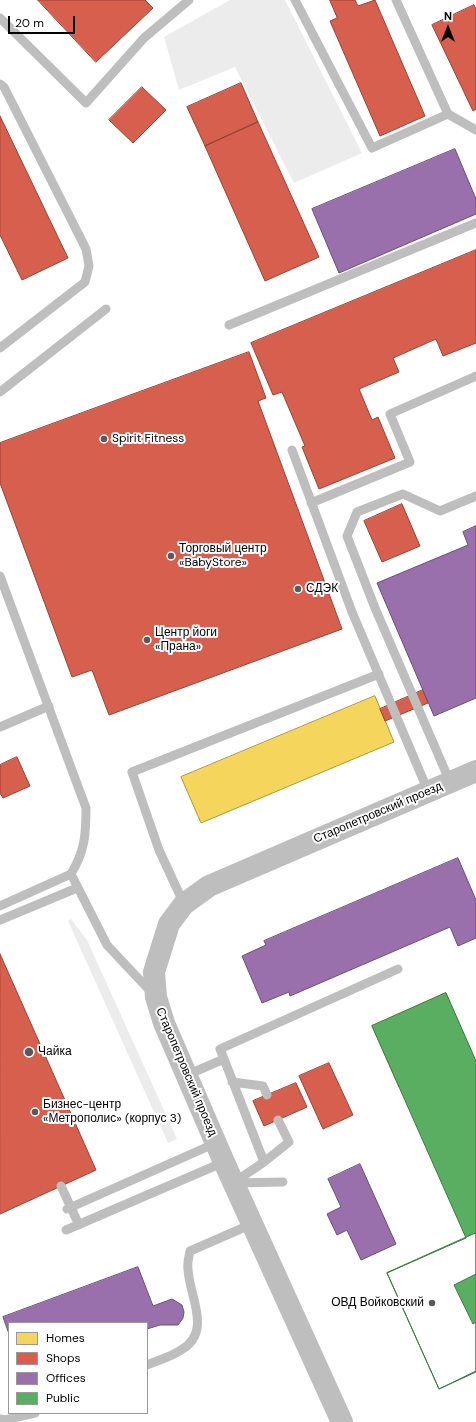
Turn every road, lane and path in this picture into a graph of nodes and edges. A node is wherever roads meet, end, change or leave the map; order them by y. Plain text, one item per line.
1 (189, 0) edge
2 (295, 0) edge
3 (396, 0) edge
4 (0, 18) edge
5 (0, 84) edge
6 (448, 114) junction
7 (476, 130) edge
8 (476, 223) edge
9 (106, 309) dead end
10 (229, 325) dead end
11 (0, 348) edge
12 (476, 376) edge
13 (0, 392) edge
14 (292, 450) dead end
15 (476, 496) edge
16 (311, 503) junction
17 (0, 576) edge
18 (379, 674) junction
19 (49, 706) junction
20 (0, 727) edge
21 (476, 771) edge
22 (450, 782) junction
23 (428, 791) junction
24 (71, 874) junction
25 (77, 888) junction
26 (184, 904) junction
27 (0, 906) edge
28 (0, 920) edge
29 (398, 969) dead end
30 (156, 997) junction
31 (224, 1059) junction
32 (186, 1076) junction
33 (232, 1082) junction
34 (267, 1095) dead end
35 (278, 1120) dead end
36 (220, 1152) junction
37 (264, 1162) junction
38 (283, 1182) dead end
39 (233, 1183) junction
40 (61, 1186) dead end
41 (68, 1208) junction
42 (252, 1224) junction
43 (79, 1225) junction
44 (66, 1230) dead end
45 (148, 1365) edge
46 (31, 1414) edge
47 (0, 1419) edge
48 (342, 1422) edge

1 - 4 lane
2 - 6 lane
3 - 6 lane
5 - 11 lane
6 - 7 lane
8 - 10 lane
9 - 13 lane
12 - 16 lane
14 - 16 lane
15 - 22 lane
16 - 18 lane
17 - 19 lane
18 - 23 lane
18 - 26 lane
19 - 20 lane
19 - 24 lane
21 - 22 street, Старопетровский проезд
22 - 23 street, Старопетровский проезд
23 - 26 street, Старопетровский проезд
24 - 25 lane
24 - 27 lane
25 - 28 lane
25 - 30 lane
26 - 30 street, Старопетровский проезд
29 - 31 lane
30 - 32 street, Старопетровский проезд
31 - 32 lane
31 - 33 lane
32 - 36 street, Старопетровский проезд
33 - 34 lane
33 - 37 lane
35 - 37 lane
36 - 39 street, Старопетровский проезд
36 - 41 lane
36 - 43 lane
37 - 39 lane
38 - 39 lane
39 - 42 street, Старопетровский проезд
40 - 41 lane
41 - 43 lane
42 - 45 lane
42 - 48 street, Старопетровский проезд
43 - 44 lane
46 - 47 lane

